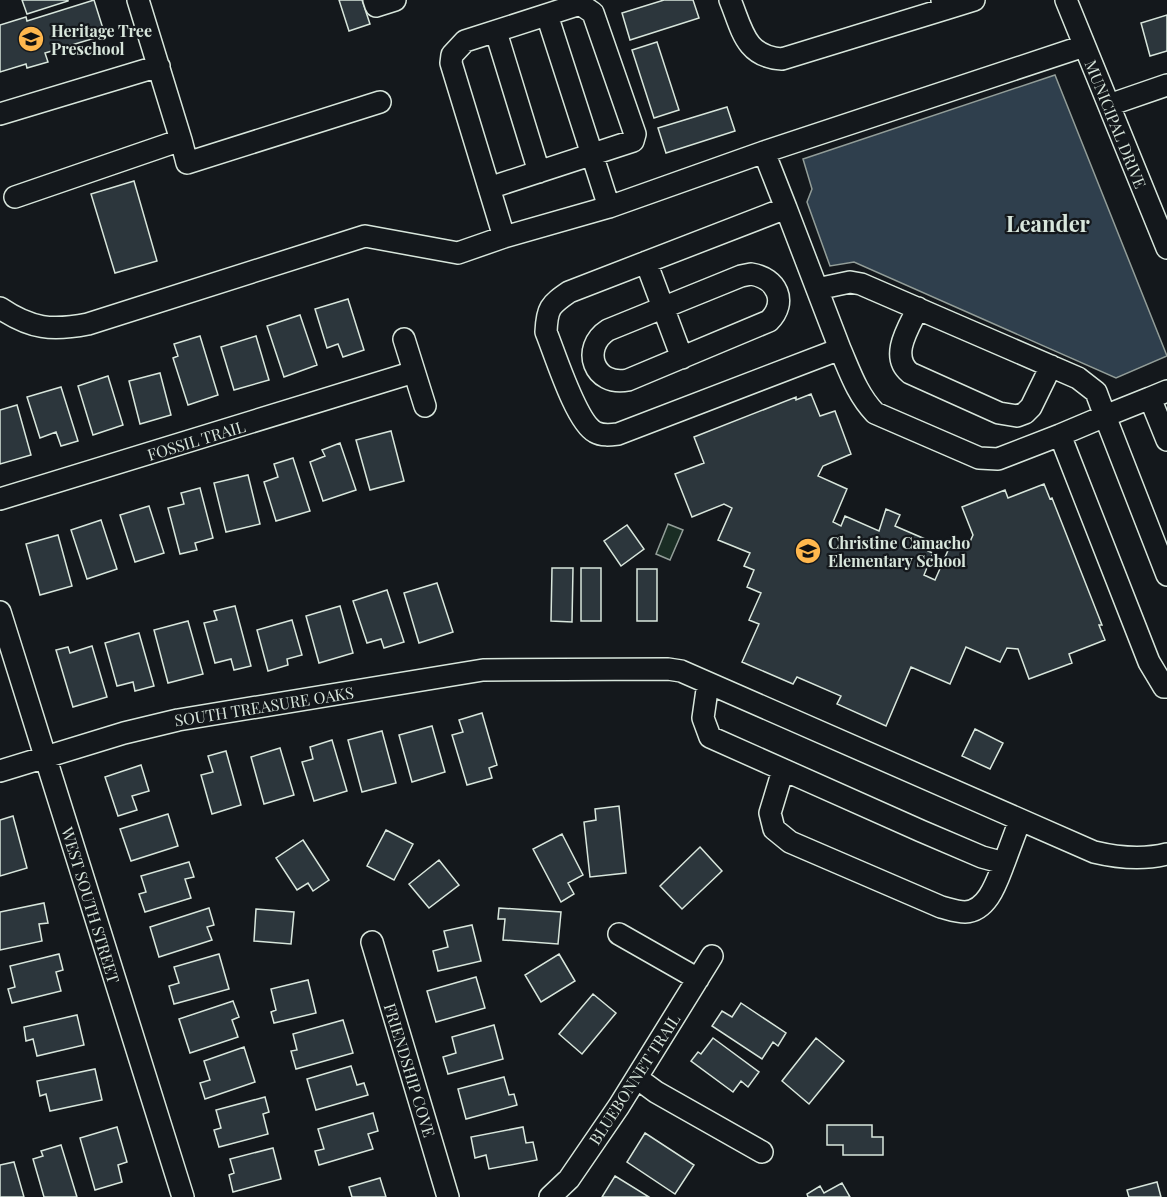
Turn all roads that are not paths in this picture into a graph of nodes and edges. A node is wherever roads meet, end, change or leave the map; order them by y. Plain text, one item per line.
1 (138, 0) edge
2 (374, 0) edge
3 (395, 0) edge
4 (730, 0) edge
5 (974, 0) edge
6 (1065, 0) edge
7 (944, 5) edge
8 (547, 15) junction
9 (496, 32) junction
10 (1084, 46) junction
11 (159, 66) junction
12 (1167, 85) edge
13 (380, 102) dead end
14 (1109, 105) junction
15 (0, 114) edge
16 (181, 140) junction
17 (764, 152) junction
18 (591, 155) junction
19 (539, 172) junction
20 (489, 188) junction
21 (15, 197) dead end
22 (609, 207) junction
23 (786, 208) junction
24 (504, 237) junction
25 (1167, 248) edge
26 (646, 262) junction
27 (817, 289) junction
28 (0, 308) edge
29 (663, 308) junction
30 (918, 308) junction
31 (404, 339) dead end
32 (840, 349) junction
33 (682, 358) junction
34 (1051, 366) junction
35 (414, 372) junction
36 (1159, 395) edge
37 (425, 406) dead end
38 (1105, 416) junction
39 (1060, 435) junction
40 (1167, 440) edge
41 (0, 499) edge
42 (1167, 575) edge
43 (0, 612) edge
44 (708, 683) junction
45 (1167, 687) edge
46 (45, 756) junction
47 (783, 770) junction
48 (0, 771) edge
49 (1020, 820) junction
50 (1167, 855) edge
51 (1004, 863) junction
52 (619, 934) dead end
53 (372, 942) dead end
54 (712, 956) dead end
55 (698, 979) junction
56 (637, 1078) junction
57 (762, 1152) dead end
58 (183, 1197) edge
59 (448, 1197) edge
60 (550, 1197) edge

1 - 11 street
2 - 3 street
4 - 7 street
5 - 7 street
6 - 10 street, MUNICIPAL DRIVE
8 - 9 street
8 - 18 street
8 - 18 street
9 - 19 street
9 - 20 street
10 - 14 street, MUNICIPAL DRIVE
10 - 17 street
11 - 15 street
11 - 16 street
12 - 14 street
13 - 16 street
14 - 25 street, MUNICIPAL DRIVE
16 - 21 street
17 - 22 street
17 - 23 street
18 - 19 street
18 - 22 street
19 - 20 street
20 - 24 street
22 - 24 street
23 - 26 street
23 - 27 street
24 - 28 street
26 - 29 street
26 - 32 street
27 - 30 street
27 - 32 street
29 - 33 street
29 - 33 street
29 - 33 street
30 - 34 street
30 - 34 street
31 - 35 street
32 - 39 street
34 - 38 street
35 - 37 street
35 - 41 street, FOSSIL TRAIL
36 - 38 street
36 - 40 street
38 - 39 street
38 - 42 street
39 - 45 street
43 - 46 street, WEST SOUTH STREET
44 - 46 street, SOUTH TREASURE OAKS
44 - 47 street
44 - 49 street, SOUTH TREASURE OAKS
46 - 48 street, SOUTH TREASURE OAKS
46 - 58 street, WEST SOUTH STREET
47 - 51 street
47 - 51 street
49 - 50 street, SOUTH TREASURE OAKS
49 - 51 street
52 - 55 street
53 - 59 street, FRIENDSHIP COVE
54 - 55 street, BLUEBONNET TRAIL
55 - 56 street, BLUEBONNET TRAIL
56 - 57 street
56 - 60 street, BLUEBONNET TRAIL

